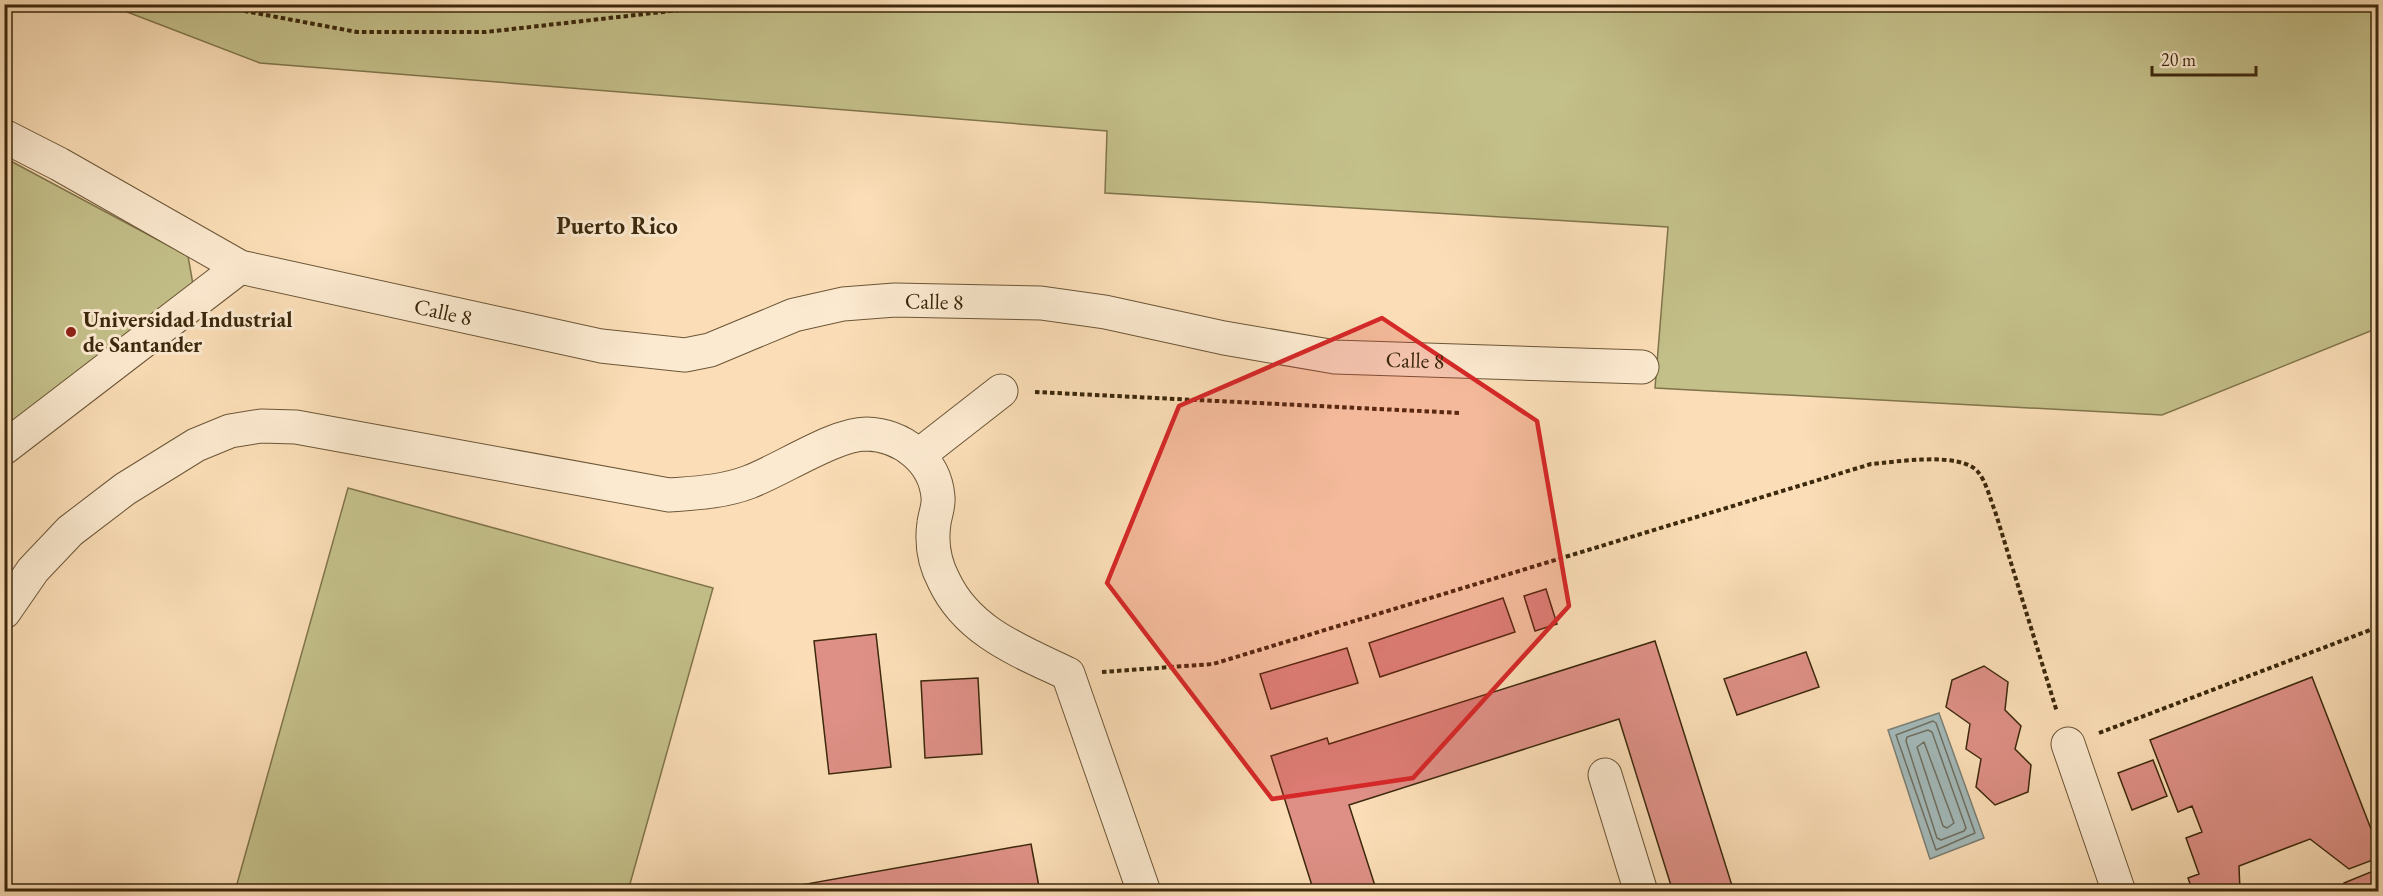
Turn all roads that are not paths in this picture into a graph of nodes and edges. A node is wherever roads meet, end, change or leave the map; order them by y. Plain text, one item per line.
1 (4, 136) edge
2 (240, 267) junction
3 (1642, 367) dead end
4 (1001, 391) road end
5 (4, 448) edge
6 (919, 455) junction
7 (4, 612) edge
8 (2067, 744) road end
9 (1605, 775) dead end
10 (1144, 891) edge
11 (1641, 891) edge
12 (2119, 891) edge

1 - 2 street, Calle 8
2 - 3 street, Calle 8
2 - 5 street
4 - 6 street
6 - 7 street
6 - 10 street
8 - 12 street
9 - 11 street

